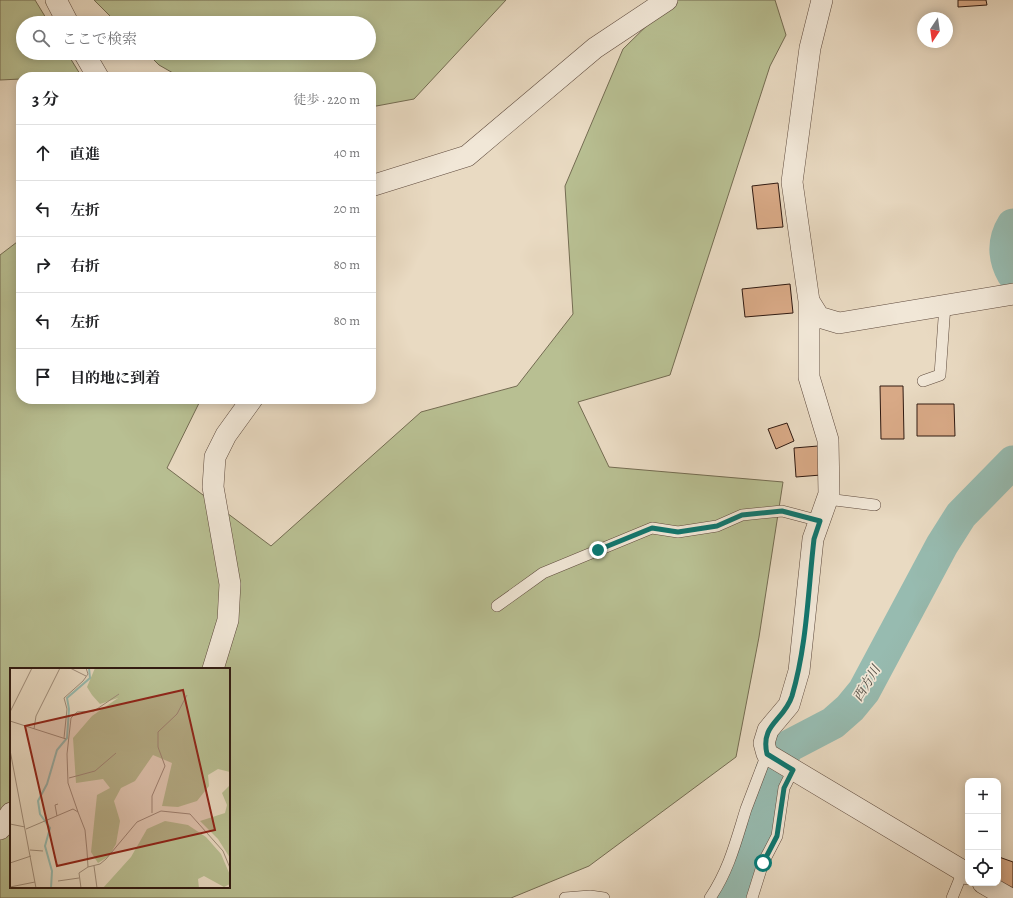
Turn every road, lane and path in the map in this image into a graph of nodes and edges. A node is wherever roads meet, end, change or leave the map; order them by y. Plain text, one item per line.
1 (56, 0) edge
2 (667, 0) edge
3 (822, 0) edge
4 (64, 16) edge
5 (88, 60) edge
6 (95, 72) edge
7 (376, 184) edge
8 (1013, 294) edge
9 (809, 301) junction
10 (945, 305) junction
11 (923, 381) dead end
12 (248, 404) edge
13 (827, 499) junction
14 (875, 505) dead end
15 (820, 521) junction
16 (497, 606) dead end
17 (213, 668) edge
18 (767, 754) junction
19 (789, 768) junction
20 (10, 814) edge
21 (0, 829) edge
22 (965, 872) edge
23 (965, 875) edge
24 (989, 886) edge
25 (565, 898) edge
26 (604, 898) edge
27 (710, 898) edge
28 (752, 898) edge
29 (952, 898) edge
30 (1009, 898) edge

1 - 4 street
2 - 7 street
3 - 9 street
5 - 6 street
8 - 10 street
9 - 10 street
9 - 13 street
10 - 11 lane
12 - 17 street
13 - 14 lane
13 - 15 street
15 - 16 lane
15 - 18 street
18 - 19 street
18 - 27 lane
19 - 22 street
19 - 28 lane
20 - 21 street
23 - 29 lane
24 - 30 street
25 - 26 lane

